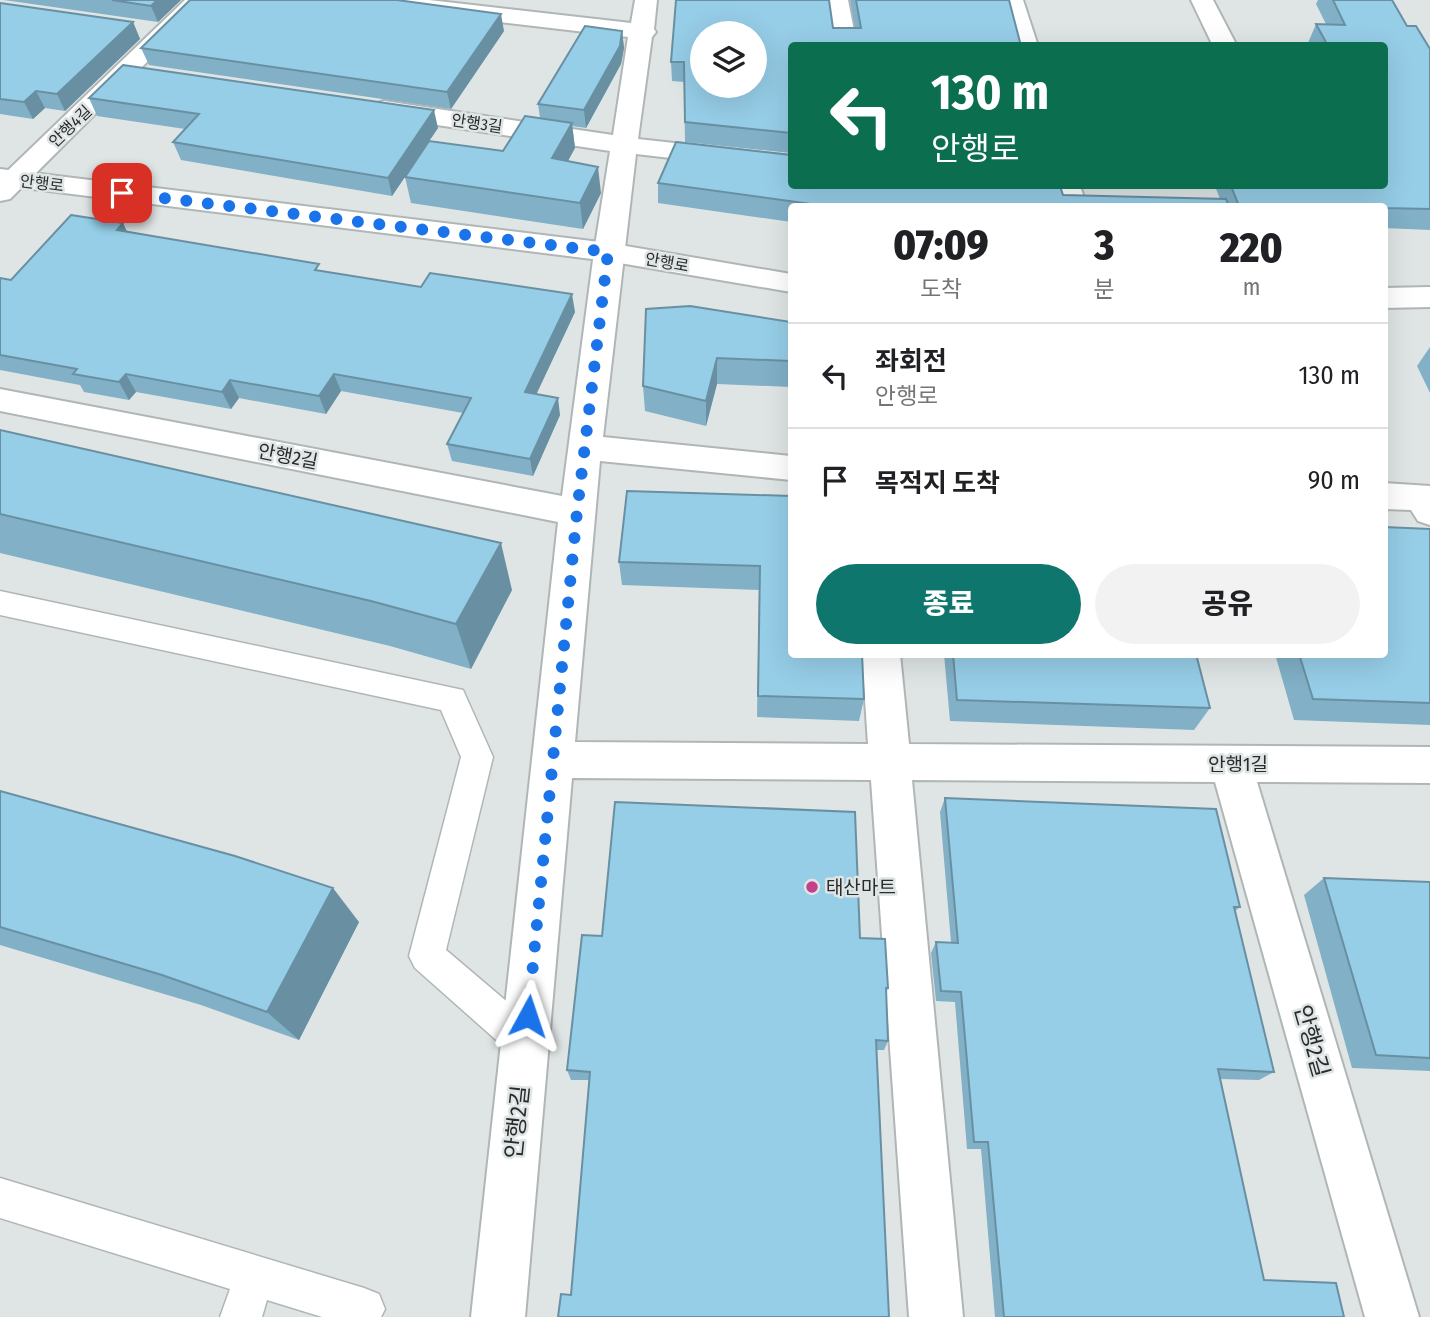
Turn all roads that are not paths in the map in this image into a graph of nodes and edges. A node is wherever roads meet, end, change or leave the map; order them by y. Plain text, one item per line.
1 (198, 0) edge
2 (370, 0) edge
3 (646, 0) edge
4 (837, 0) edge
5 (1012, 0) edge
6 (1202, 0) edge
7 (138, 29) edge
8 (643, 32) junction
9 (165, 33) junction
10 (844, 42) edge
11 (1025, 42) edge
12 (1223, 42) edge
13 (125, 72) junction
14 (152, 75) edge
15 (354, 105) edge
16 (625, 145) junction
17 (788, 164) edge
18 (5, 183) edge
19 (608, 252) junction
20 (788, 282) edge
21 (1430, 297) edge
22 (1388, 298) edge
23 (0, 400) edge
24 (585, 447) junction
25 (788, 468) edge
26 (1388, 496) edge
27 (577, 512) junction
28 (1430, 512) edge
29 (0, 603) edge
30 (881, 658) edge
31 (553, 760) junction
32 (891, 762) junction
33 (1231, 764) junction
34 (1430, 765) edge
35 (525, 1041) junction
36 (0, 1198) edge
37 (255, 1275) junction
38 (364, 1309) dead end
39 (241, 1317) edge
40 (498, 1317) edge
41 (936, 1317) edge
42 (1392, 1317) edge

1 - 9 street, 안행4길
2 - 8 street
3 - 8 street
4 - 10 street
5 - 11 street
6 - 12 street
7 - 9 street
8 - 16 street
9 - 13 street, 안행4길
13 - 14 street
13 - 18 street, 안행4길
15 - 16 street, 안행3길
16 - 17 street, 안행3길
16 - 19 street
18 - 19 street, 안행로
19 - 20 street, 안행로
19 - 24 street, 안행2길
21 - 22 street
23 - 27 street, 안행2길
24 - 25 street
24 - 27 street, 안행2길
26 - 28 street
27 - 31 street, 안행2길
29 - 35 lane
30 - 32 street
31 - 32 street
31 - 35 street, 안행2길
32 - 33 street, 안행1길
32 - 41 street
33 - 34 street, 안행1길
33 - 42 street, 안행2길
35 - 40 street, 안행2길
36 - 37 lane
37 - 38 lane
37 - 39 lane

